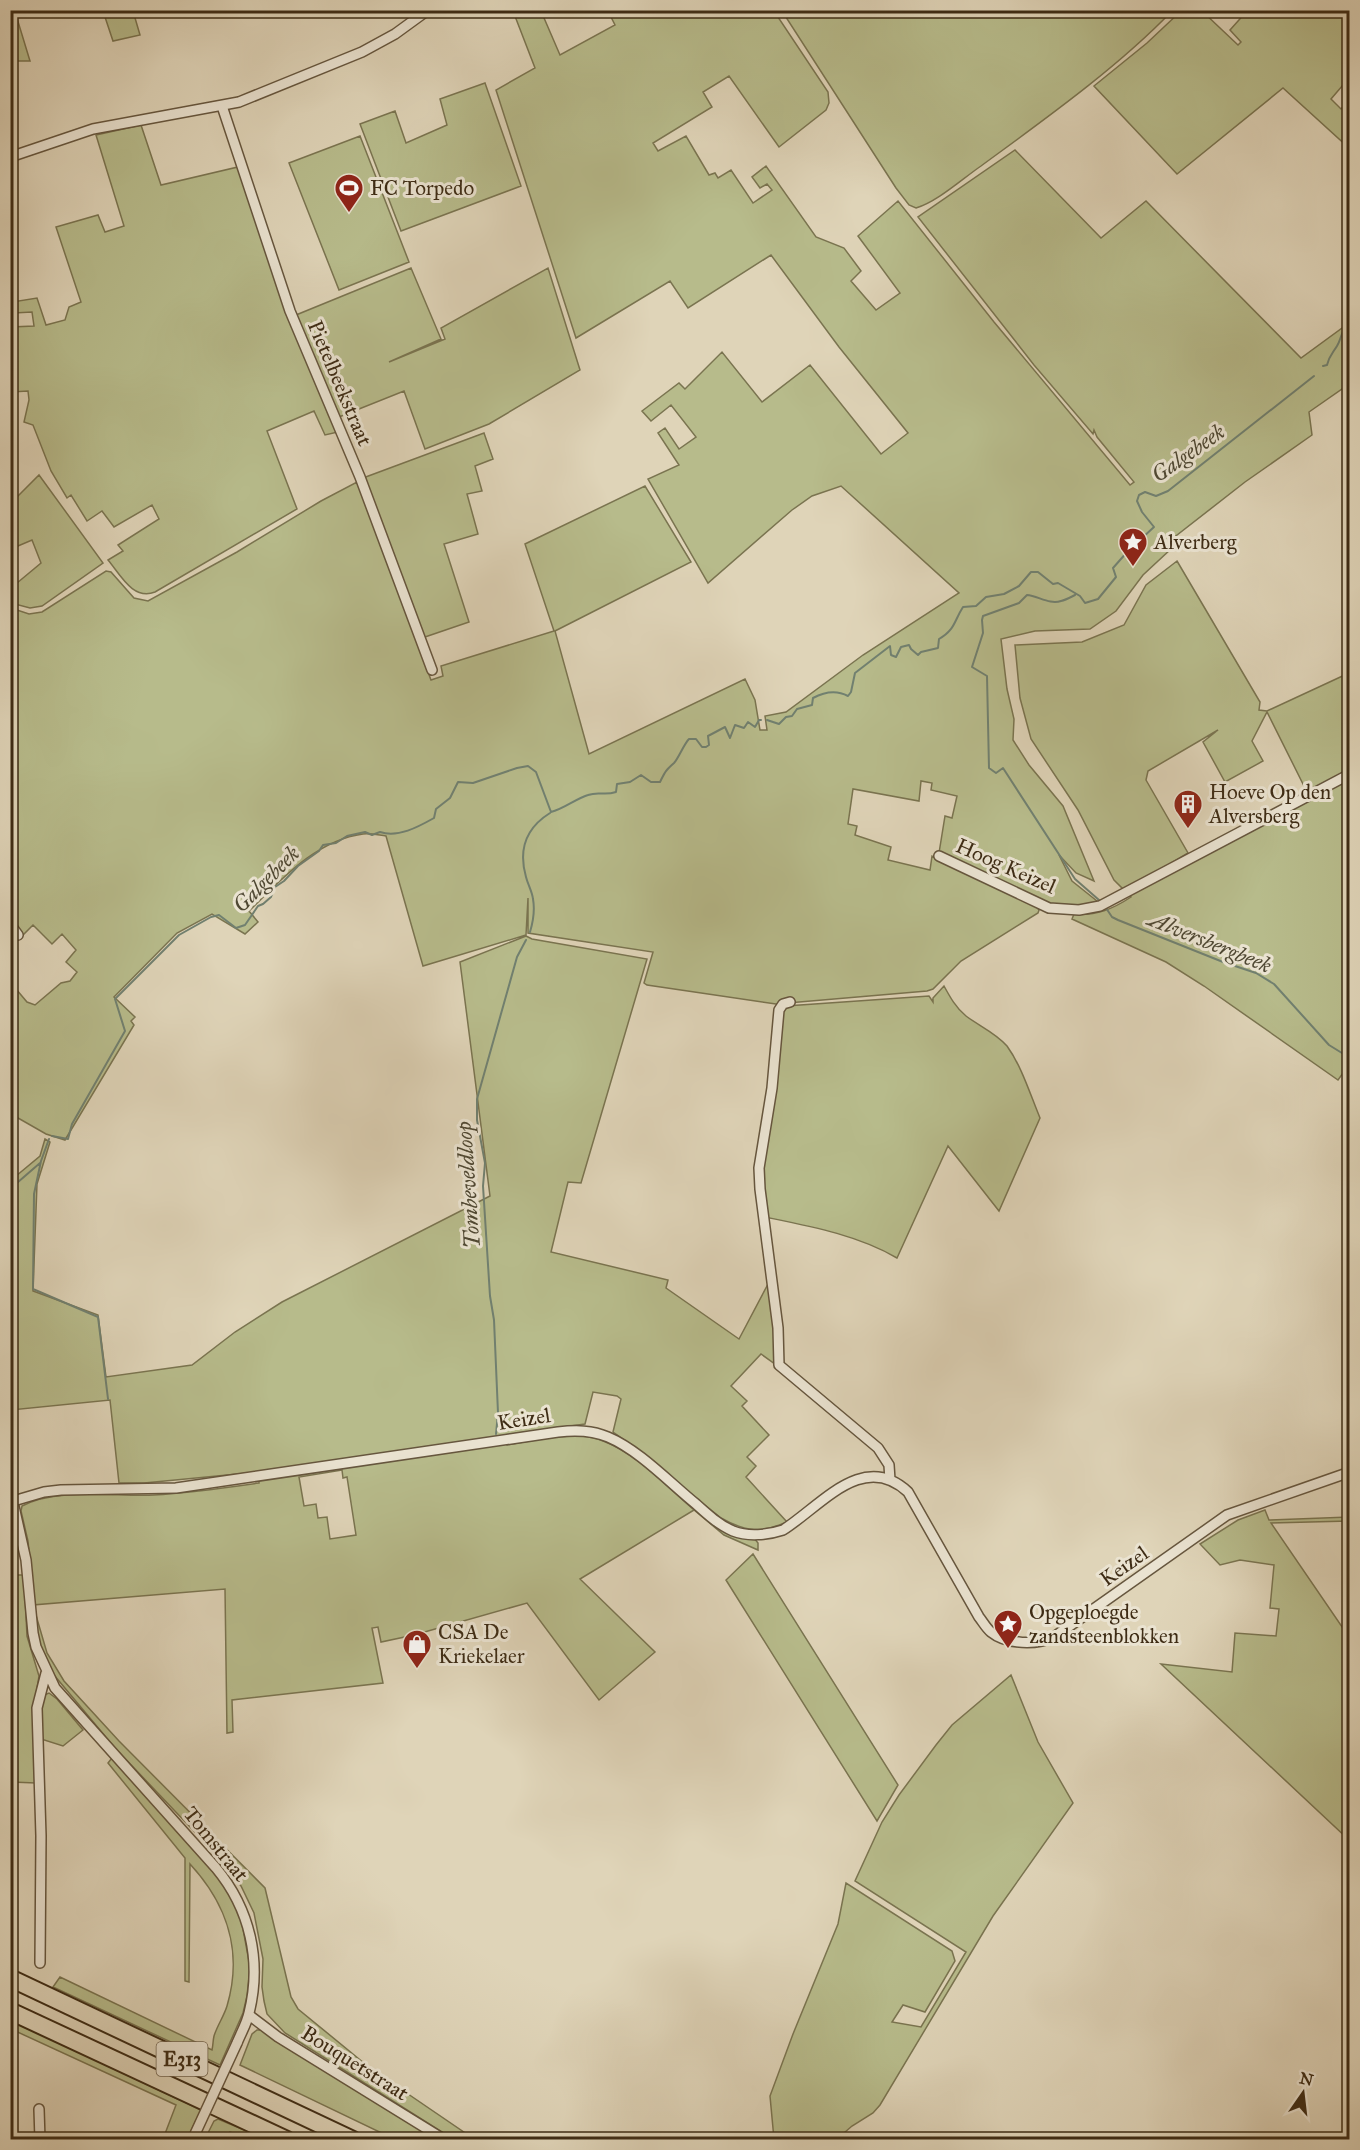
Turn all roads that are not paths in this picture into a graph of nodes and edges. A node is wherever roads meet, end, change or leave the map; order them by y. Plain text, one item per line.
1 (428, 10) edge
2 (222, 106) junction
3 (10, 157) edge
4 (432, 670) dead end
5 (1350, 774) edge
6 (939, 856) dead end
7 (10, 924) edge
8 (18, 935) dead end
9 (790, 1002) dead end
10 (1350, 1473) edge
11 (890, 1480) junction
12 (116, 1488) joint
13 (12, 1502) edge
14 (46, 1673) junction
15 (40, 1963) dead end
16 (10, 1978) edge
17 (10, 2011) edge
18 (249, 2014) junction
19 (39, 2109) dead end
20 (194, 2137) edge
21 (40, 2139) edge
22 (287, 2139) edge
23 (353, 2139) edge
24 (445, 2139) edge

1 - 2 street
2 - 3 street
2 - 4 street, Pietelbeekstraat
5 - 6 street, Hoog Keizel
7 - 8 street
9 - 11 street
10 - 11 street, Keizel
11 - 12 street, Keizel
12 - 13 street, Tomstraat
13 - 14 street, Tomstraat
14 - 15 street
14 - 18 street, Tomstraat
16 - 23 highway, E313
17 - 22 highway, E313
18 - 20 street, Tomstraat, bridge
18 - 24 street, Bouquetstraat
19 - 21 street

